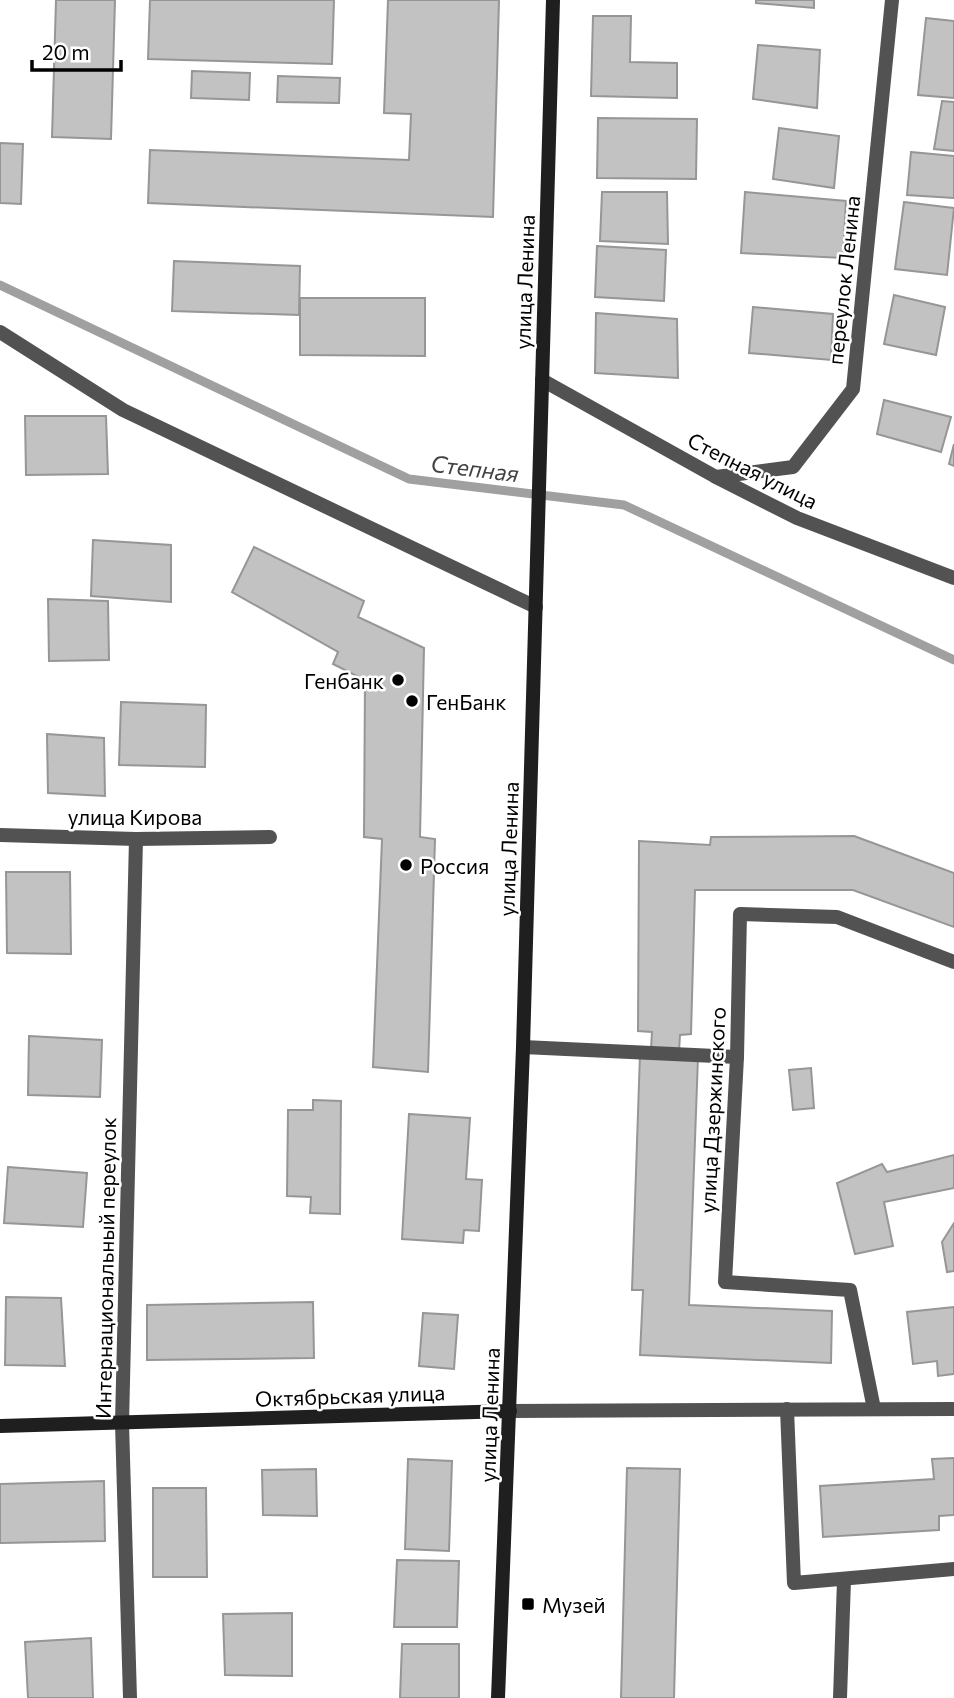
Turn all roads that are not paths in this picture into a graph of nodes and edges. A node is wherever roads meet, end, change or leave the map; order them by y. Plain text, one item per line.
1 (553, 0) edge
2 (892, 0) edge
3 (0, 332) edge
4 (542, 380) junction
5 (716, 477) junction
6 (954, 578) edge
7 (536, 607) junction
8 (0, 835) edge
9 (270, 837) dead end
10 (136, 839) junction
11 (954, 962) edge
12 (523, 1047) junction
13 (737, 1057) junction
14 (787, 1409) junction
15 (874, 1409) junction
16 (954, 1409) edge
17 (510, 1411) junction
18 (122, 1423) junction
19 (0, 1426) edge
20 (954, 1569) edge
21 (844, 1580) junction
22 (130, 1698) edge
23 (498, 1698) edge
24 (840, 1698) edge

1 - 4 main road, улица Ленина
2 - 5 street, переулок Ленина
3 - 7 street
4 - 5 street, Степная улица
4 - 7 main road, улица Ленина
5 - 6 street, Степная улица
7 - 12 main road, улица Ленина
8 - 10 street, улица Кирова
9 - 10 street, улица Кирова
10 - 18 street, Интернациональный переулок
11 - 13 street, улица Дзержинского
12 - 13 street
12 - 17 main road, улица Ленина
13 - 15 street, улица Дзержинского
14 - 15 street, Октябрьская улица
14 - 17 street, Октябрьская улица
14 - 21 street
15 - 16 street, Октябрьская улица
17 - 18 main road, Октябрьская улица
17 - 23 main road, улица Ленина
18 - 19 main road, Октябрьская улица
18 - 22 street, Интернациональный переулок
20 - 21 street
21 - 24 street

